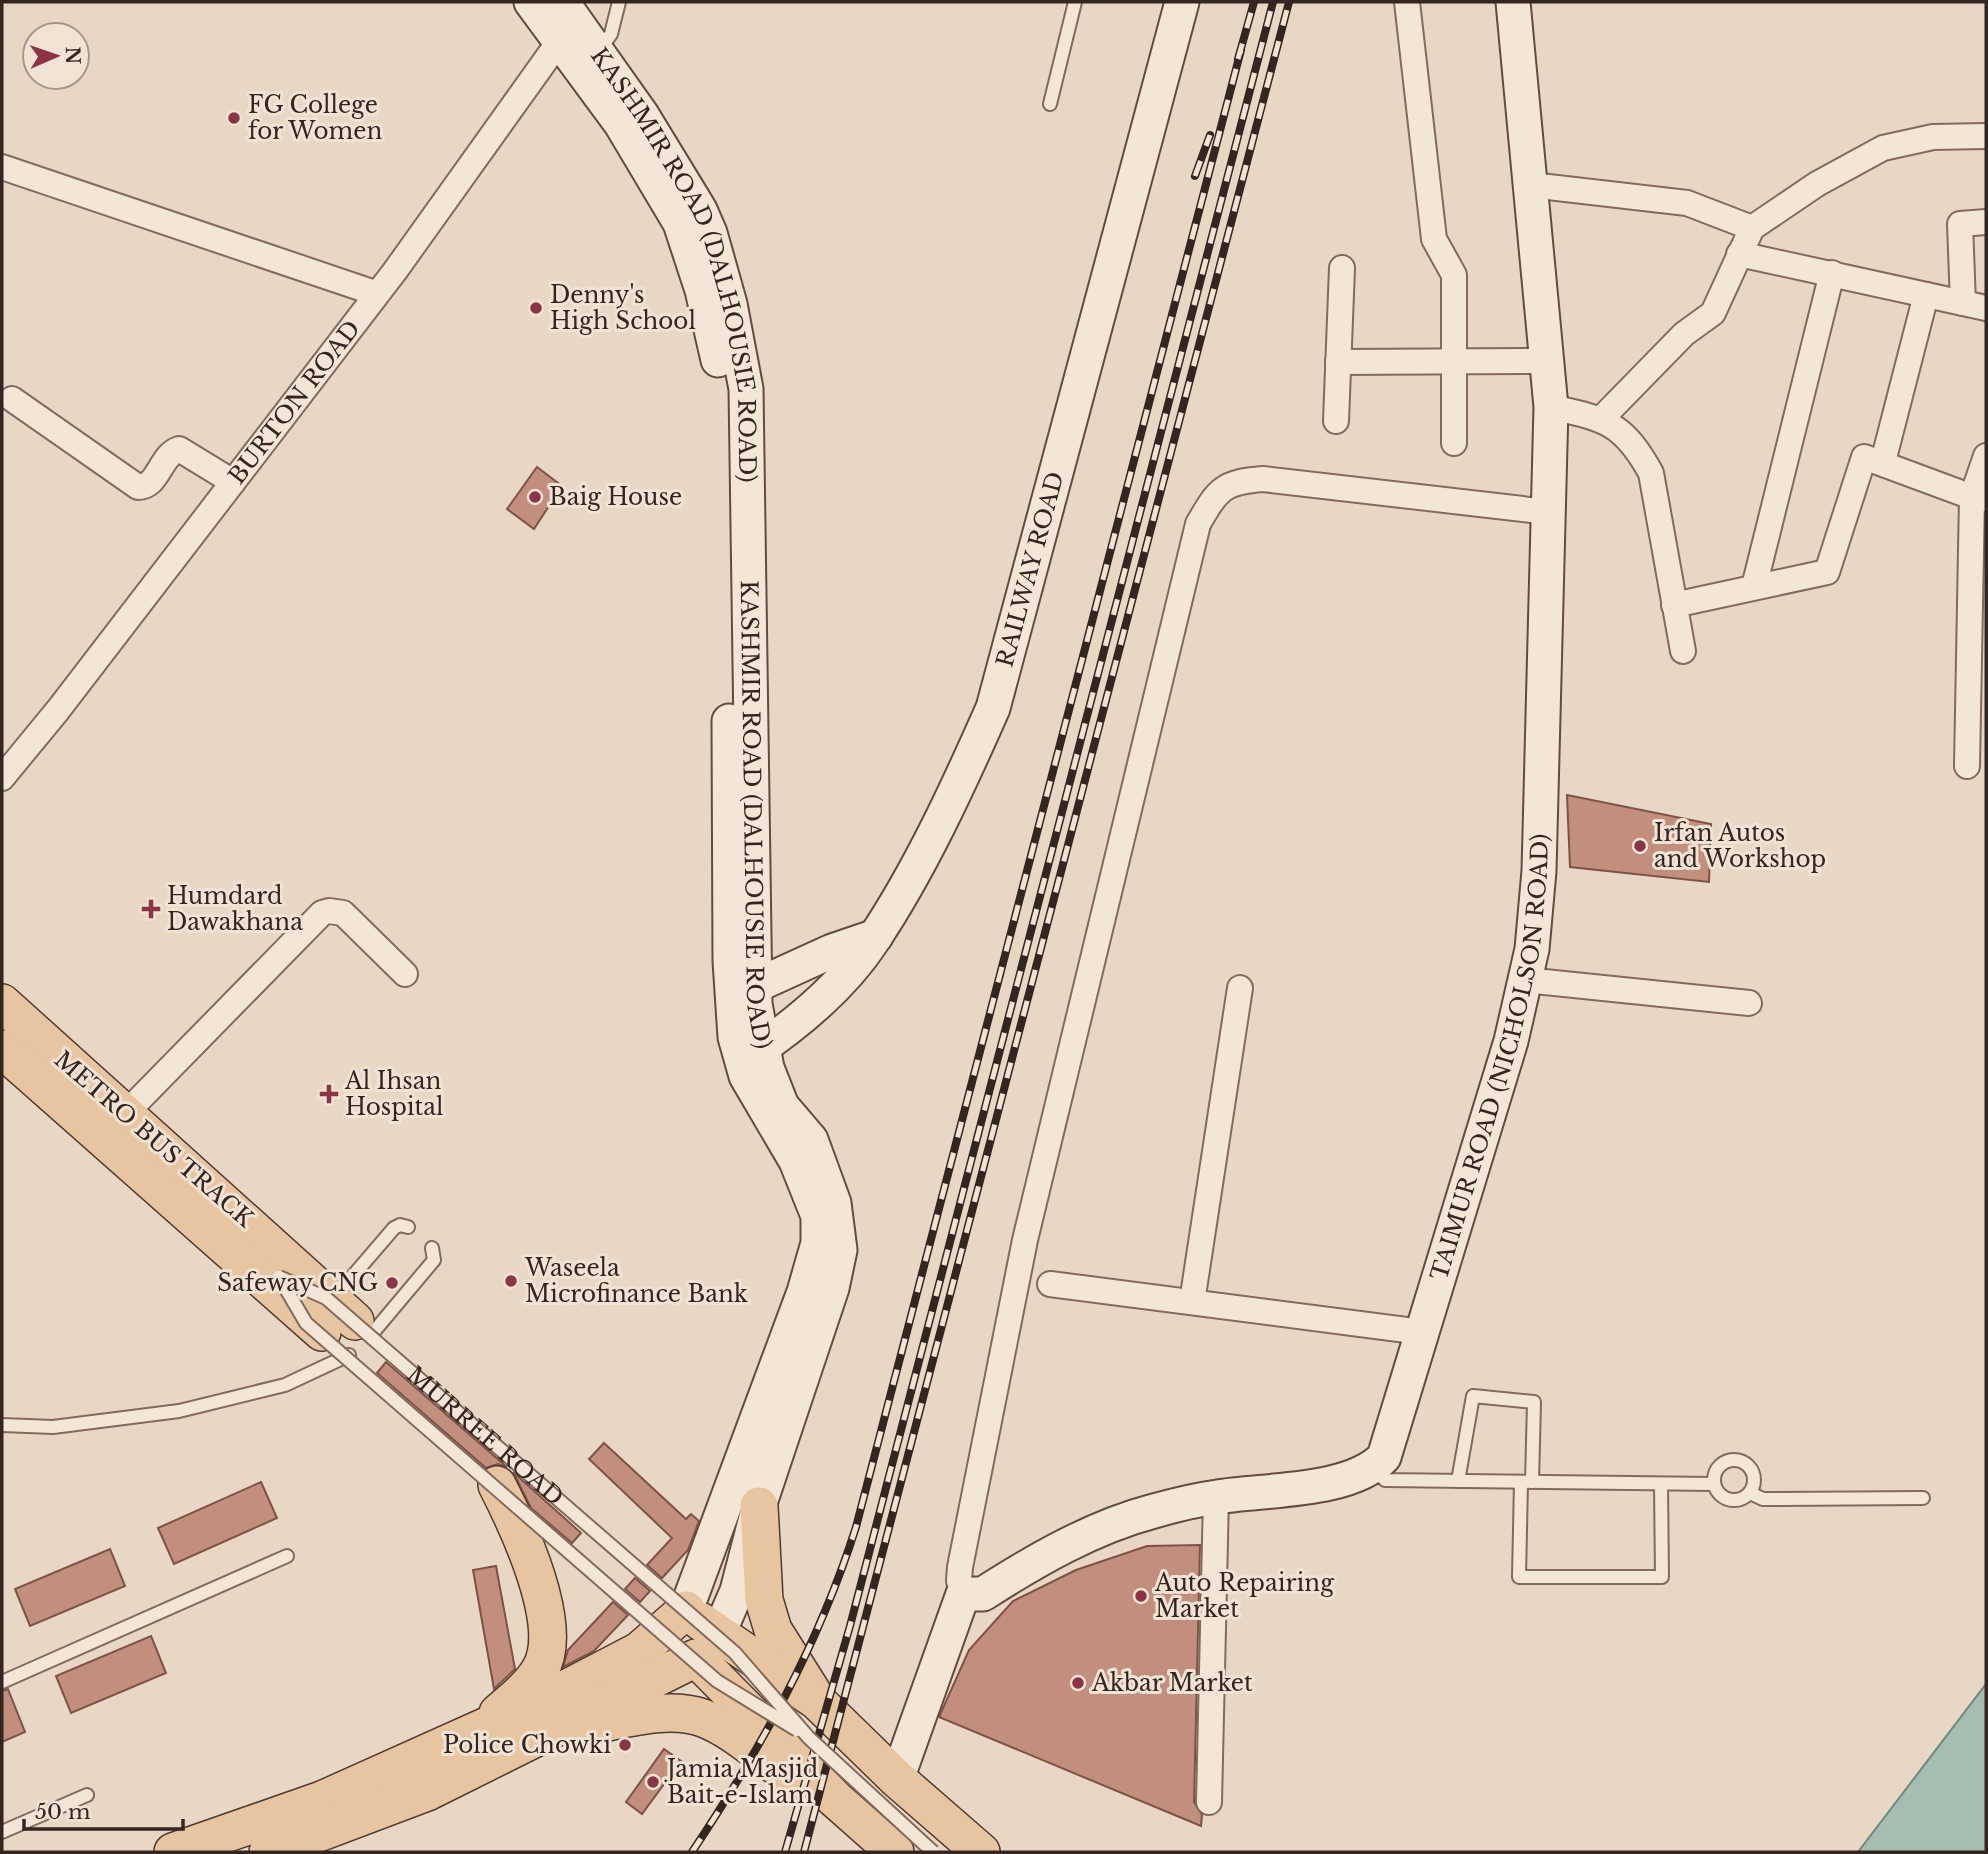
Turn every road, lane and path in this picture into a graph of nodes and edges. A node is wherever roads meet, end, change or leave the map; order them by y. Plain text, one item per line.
1 (531, 2) edge
2 (618, 2) edge
3 (1075, 2) edge
4 (1182, 2) edge
5 (1407, 2) edge
6 (1513, 2) edge
7 (566, 21) edge
8 (590, 61) junction
9 (1049, 104) dead end
10 (1986, 136) edge
11 (2, 167) edge
12 (1531, 185) junction
13 (1986, 222) edge
14 (1752, 228) junction
15 (1739, 254) junction
16 (1342, 268) dead end
17 (1832, 273) junction
18 (375, 293) junction
19 (1926, 295) junction
20 (1975, 305) edge
21 (1454, 361) junction
22 (1547, 361) junction
23 (1338, 362) junction
24 (12, 399) dead end
25 (1551, 407) junction
26 (1602, 418) junction
27 (1336, 421) dead end
28 (1454, 443) dead end
29 (1885, 454) dead end
30 (1986, 456) edge
31 (233, 482) junction
32 (1979, 498) edge
33 (1548, 512) junction
34 (1754, 587) junction
35 (1674, 605) junction
36 (1683, 652) dead end
37 (1967, 766) dead end
38 (2, 778) edge
39 (876, 936) junction
40 (405, 974) dead end
41 (1525, 979) junction
42 (743, 987) junction
43 (1240, 988) dead end
44 (2, 1003) edge
45 (1749, 1003) dead end
46 (2, 1033) edge
47 (2, 1049) edge
48 (750, 1056) junction
49 (125, 1114) junction
50 (408, 1227) dead end
51 (432, 1248) dead end
52 (279, 1277) junction
53 (1050, 1284) dead end
54 (332, 1300) junction
55 (1192, 1303) junction
56 (1422, 1332) junction
57 (360, 1345) junction
58 (2, 1425) edge
59 (1373, 1469) junction
60 (1458, 1481) junction
61 (1526, 1482) junction
62 (1714, 1484) junction
63 (497, 1485) junction
64 (1661, 1485) junction
65 (1750, 1493) junction
66 (1216, 1497) junction
67 (1923, 1498) dead end
68 (759, 1506) junction
69 (287, 1556) dead end
70 (963, 1594) junction
71 (675, 1621) junction
72 (707, 1646) junction
73 (2, 1682) edge
74 (817, 1700) junction
75 (479, 1730) junction
76 (550, 1732) junction
77 (809, 1738) junction
78 (897, 1779) junction
79 (87, 1795) dead end
80 (1209, 1802) dead end
81 (2, 1832) edge
82 (885, 1843) edge
83 (173, 1852) edge
84 (268, 1852) edge
85 (933, 1852) edge
86 (981, 1852) edge

1 - 7 street, KASHMIR ROAD (DALHOUSIE ROAD)
2 - 8 lane
3 - 9 lane
4 - 39 street, RAILWAY ROAD
5 - 21 street
6 - 12 street, TAIMUR ROAD (NICHOLSON ROAD)
7 - 8 street, KASHMIR ROAD (DALHOUSIE ROAD)
7 - 18 street, BURTON ROAD
8 - 42 street, KASHMIR ROAD (DALHOUSIE ROAD)
10 - 14 street
11 - 18 street
12 - 14 street
12 - 22 street, TAIMUR ROAD (NICHOLSON ROAD)
13 - 20 street
14 - 15 street
15 - 17 street
15 - 26 street
16 - 23 street
17 - 19 street
17 - 34 street
18 - 31 street, BURTON ROAD
19 - 20 street
19 - 29 street
21 - 22 street
21 - 23 street
21 - 28 street
22 - 25 street, TAIMUR ROAD (NICHOLSON ROAD)
23 - 27 street
24 - 31 street
25 - 26 street
25 - 33 street, TAIMUR ROAD (NICHOLSON ROAD)
26 - 35 street
30 - 32 street
31 - 38 street, BURTON ROAD
32 - 34 street
32 - 37 street
33 - 41 street, TAIMUR ROAD (NICHOLSON ROAD)
33 - 70 street
34 - 35 street
35 - 36 street
39 - 42 street
39 - 48 street, RAILWAY ROAD
40 - 49 street
41 - 45 street
41 - 56 street, TAIMUR ROAD (NICHOLSON ROAD)
42 - 48 street, KASHMIR ROAD (DALHOUSIE ROAD)
43 - 55 street
44 - 49 main road, MURREE ROAD
46 - 52 lane, METRO BUS TRACK
47 - 57 main road, MURREE ROAD
48 - 68 street, KASHMIR ROAD (DALHOUSIE ROAD)
48 - 71 street, KASHMIR ROAD (DALHOUSIE ROAD)
49 - 54 main road, MURREE ROAD
50 - 54 lane
51 - 57 lane
52 - 77 lane, METRO BUS TRACK, bridge
52 - 77 lane, METRO BUS TRACK, bridge
53 - 55 street
54 - 57 main road, MURREE ROAD
55 - 56 street
56 - 59 street, TAIMUR ROAD (NICHOLSON ROAD)
57 - 58 lane
57 - 63 main road, MURREE ROAD
57 - 71 main road, MURREE ROAD
59 - 60 lane
59 - 66 street
60 - 61 lane
60 - 61 lane
61 - 64 lane
61 - 64 lane
62 - 64 lane
62 - 65 lane
62 - 65 lane
63 - 71 main road, MURREE ROAD
63 - 75 main road
65 - 67 lane
66 - 70 street
66 - 80 street
68 - 72 street, KASHMIR ROAD (DALHOUSIE ROAD)
68 - 74 main road
69 - 73 lane
70 - 78 street
71 - 72 main road, MURREE ROAD
71 - 75 main road
72 - 74 main road, MURREE ROAD
72 - 76 main road
72 - 82 main road, MURREE ROAD
74 - 78 main road, MURREE ROAD
75 - 83 main road
76 - 82 main road
76 - 84 main road
77 - 85 lane, METRO BUS TRACK, bridge
78 - 86 main road, MURREE ROAD
79 - 81 lane

